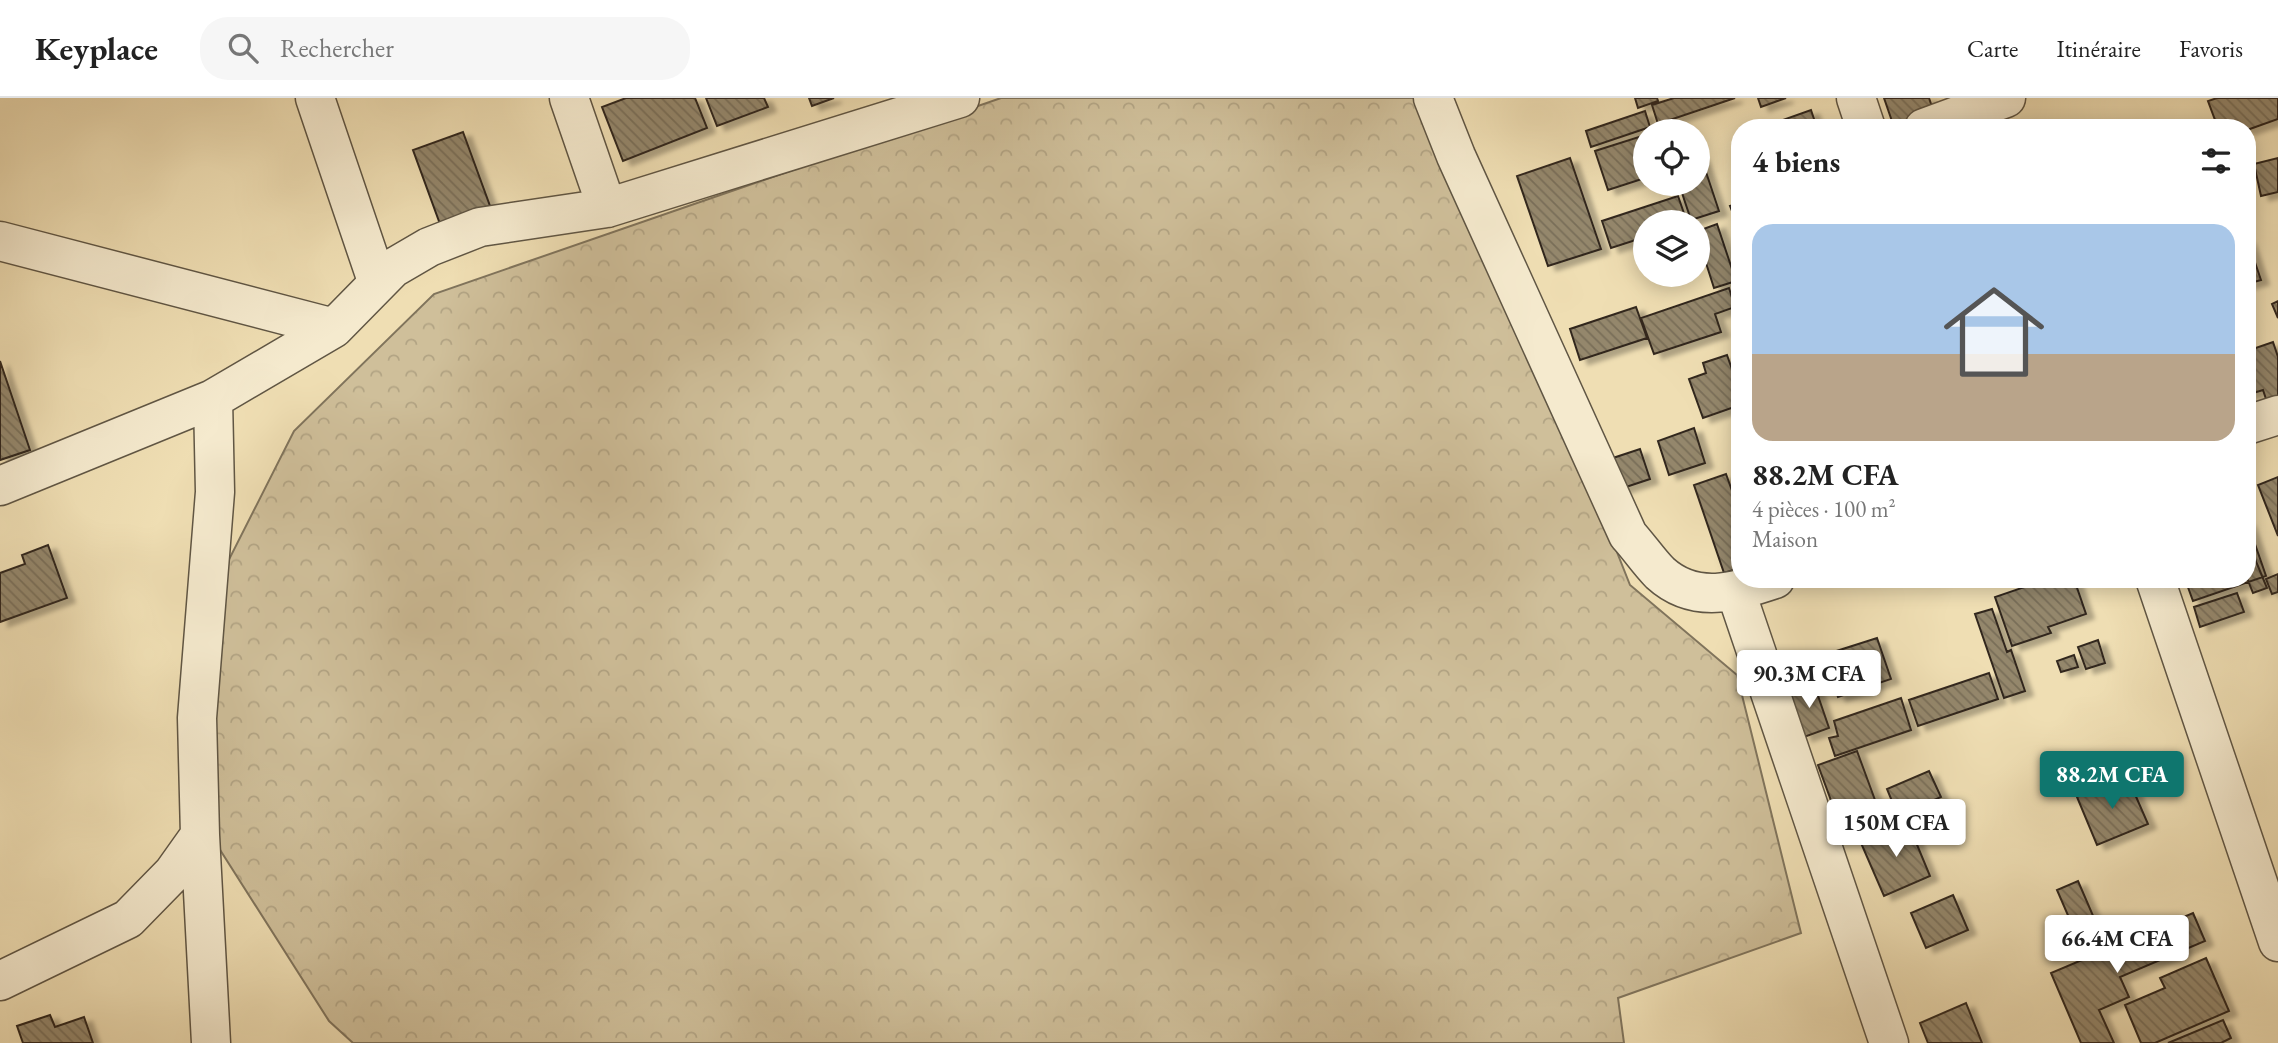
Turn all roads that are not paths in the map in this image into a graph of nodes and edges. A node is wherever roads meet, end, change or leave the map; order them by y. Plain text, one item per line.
1 (314, 98) edge
2 (569, 98) edge
3 (960, 98) edge
4 (1433, 98) edge
5 (1856, 98) edge
6 (2006, 98) edge
7 (1863, 119) edge
8 (1949, 119) edge
9 (607, 208) junction
10 (0, 241) edge
11 (377, 281) junction
12 (334, 328) junction
13 (213, 399) junction
14 (2278, 415) edge
15 (2256, 422) edge
16 (0, 486) edge
17 (1748, 588) edge
18 (2158, 588) edge
19 (1736, 592) junction
20 (200, 835) junction
21 (2278, 942) edge
22 (0, 981) edge
23 (211, 1043) edge
24 (1889, 1043) edge

1 - 11 street
2 - 9 street
3 - 9 street
4 - 19 street
5 - 7 street
6 - 8 street
9 - 11 street
10 - 12 street
11 - 12 street
12 - 13 street
13 - 16 street
13 - 20 street
14 - 15 street
17 - 19 street
18 - 21 street
19 - 24 street
20 - 22 street
20 - 23 street

